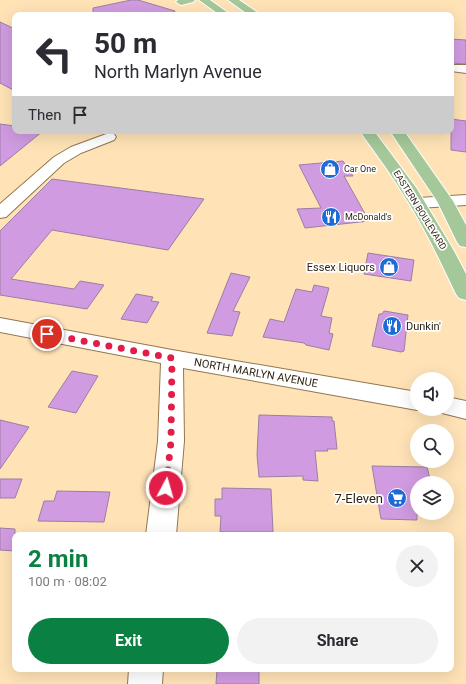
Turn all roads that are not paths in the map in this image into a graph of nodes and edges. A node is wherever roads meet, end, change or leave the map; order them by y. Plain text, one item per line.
1 (204, 0) edge
2 (233, 0) edge
3 (222, 12) edge
4 (251, 12) edge
5 (454, 68) edge
6 (466, 69) edge
7 (369, 134) edge
8 (399, 134) edge
9 (109, 137) dead end
10 (466, 200) edge
11 (445, 201) junction
12 (418, 202) junction
13 (0, 213) edge
14 (466, 242) edge
15 (466, 294) edge
16 (0, 325) edge
17 (172, 358) junction
18 (410, 400) edge
19 (454, 407) edge
20 (466, 410) edge
21 (161, 532) edge
22 (146, 672) edge
23 (145, 684) edge

1 - 3 main road
2 - 4 main road
5 - 6 street
7 - 12 main road, EASTERN BOULEVARD
8 - 11 main road
9 - 13 street
10 - 11 street
11 - 12 street
11 - 14 main road
12 - 15 main road, EASTERN BOULEVARD
16 - 17 street, NORTH MARLYN AVENUE
17 - 18 street, NORTH MARLYN AVENUE
17 - 21 street
19 - 20 street
22 - 23 street

